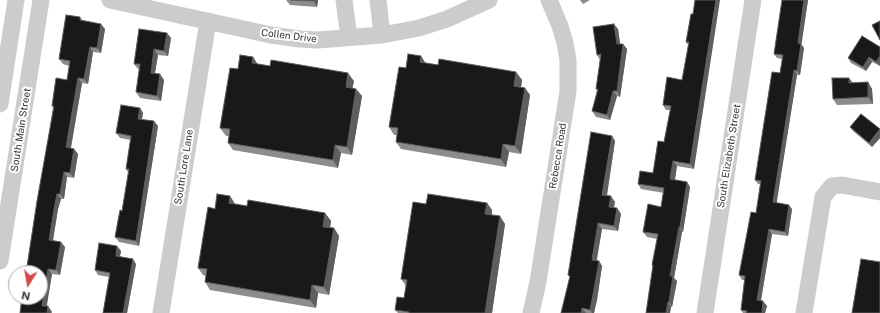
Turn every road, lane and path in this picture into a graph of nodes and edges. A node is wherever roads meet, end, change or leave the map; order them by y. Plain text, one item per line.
1 (16, 0) edge
2 (41, 0) edge
3 (110, 0) edge
4 (344, 0) edge
5 (378, 0) edge
6 (489, 0) edge
7 (549, 0) edge
8 (753, 0) edge
9 (141, 3) edge
10 (208, 21) junction
11 (382, 35) junction
12 (349, 37) junction
13 (0, 104) edge
14 (880, 192) edge
15 (4, 214) edge
16 (0, 261) edge
17 (161, 313) edge
18 (531, 313) edge
19 (705, 313) edge
20 (804, 313) edge

1 - 13 street
2 - 15 street, South Main Street
3 - 9 street, Collen Drive
4 - 12 street
5 - 11 street
6 - 11 street, Collen Drive
7 - 18 street, Rebecca Road
8 - 19 street, South Elizabeth Street
9 - 10 street, Collen Drive
10 - 12 street, Collen Drive
10 - 17 street, South Lore Lane
11 - 12 street, Collen Drive
14 - 20 street
15 - 16 street, South Main Street

